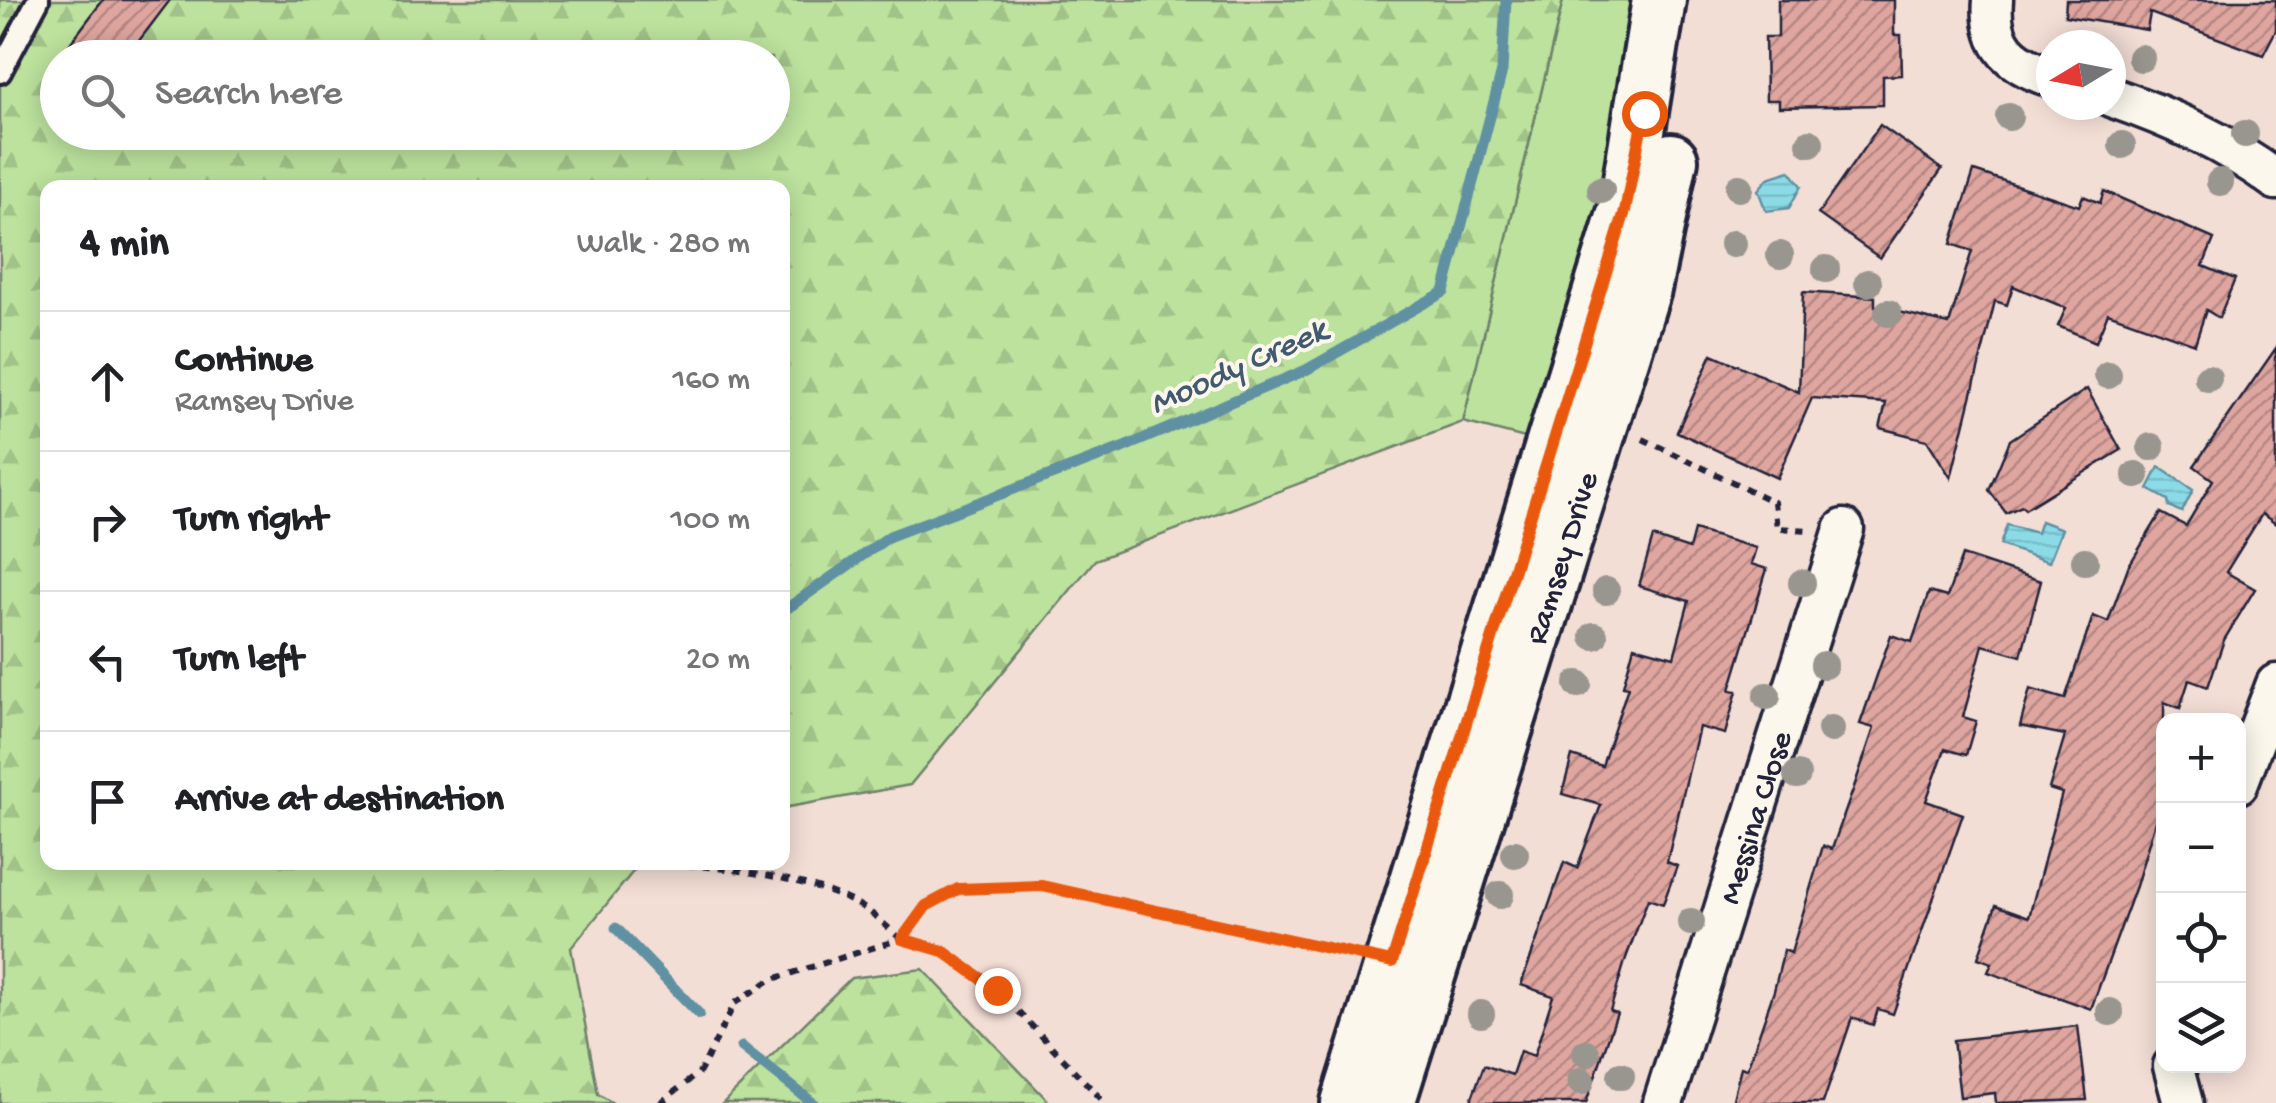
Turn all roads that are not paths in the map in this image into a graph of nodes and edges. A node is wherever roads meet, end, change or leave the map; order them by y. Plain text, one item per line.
1 (38, 0) edge
2 (1658, 0) edge
3 (1694, 0) edge
4 (1993, 0) edge
5 (0, 72) edge
6 (2036, 72) edge
7 (2126, 102) edge
8 (2276, 180) edge
9 (1844, 530) road end
10 (2276, 684) edge
11 (2263, 750) edge
12 (2246, 773) edge
13 (2175, 1073) edge
14 (1348, 1103) edge
15 (1388, 1103) edge
16 (1663, 1103) edge
17 (2183, 1103) edge

1 - 5 lane
2 - 14 main road, Ramsey Drive
3 - 15 main road, Ramsey Drive
4 - 6 street
7 - 8 street
9 - 16 street, Messina Close
10 - 11 street
11 - 12 street
13 - 17 street

